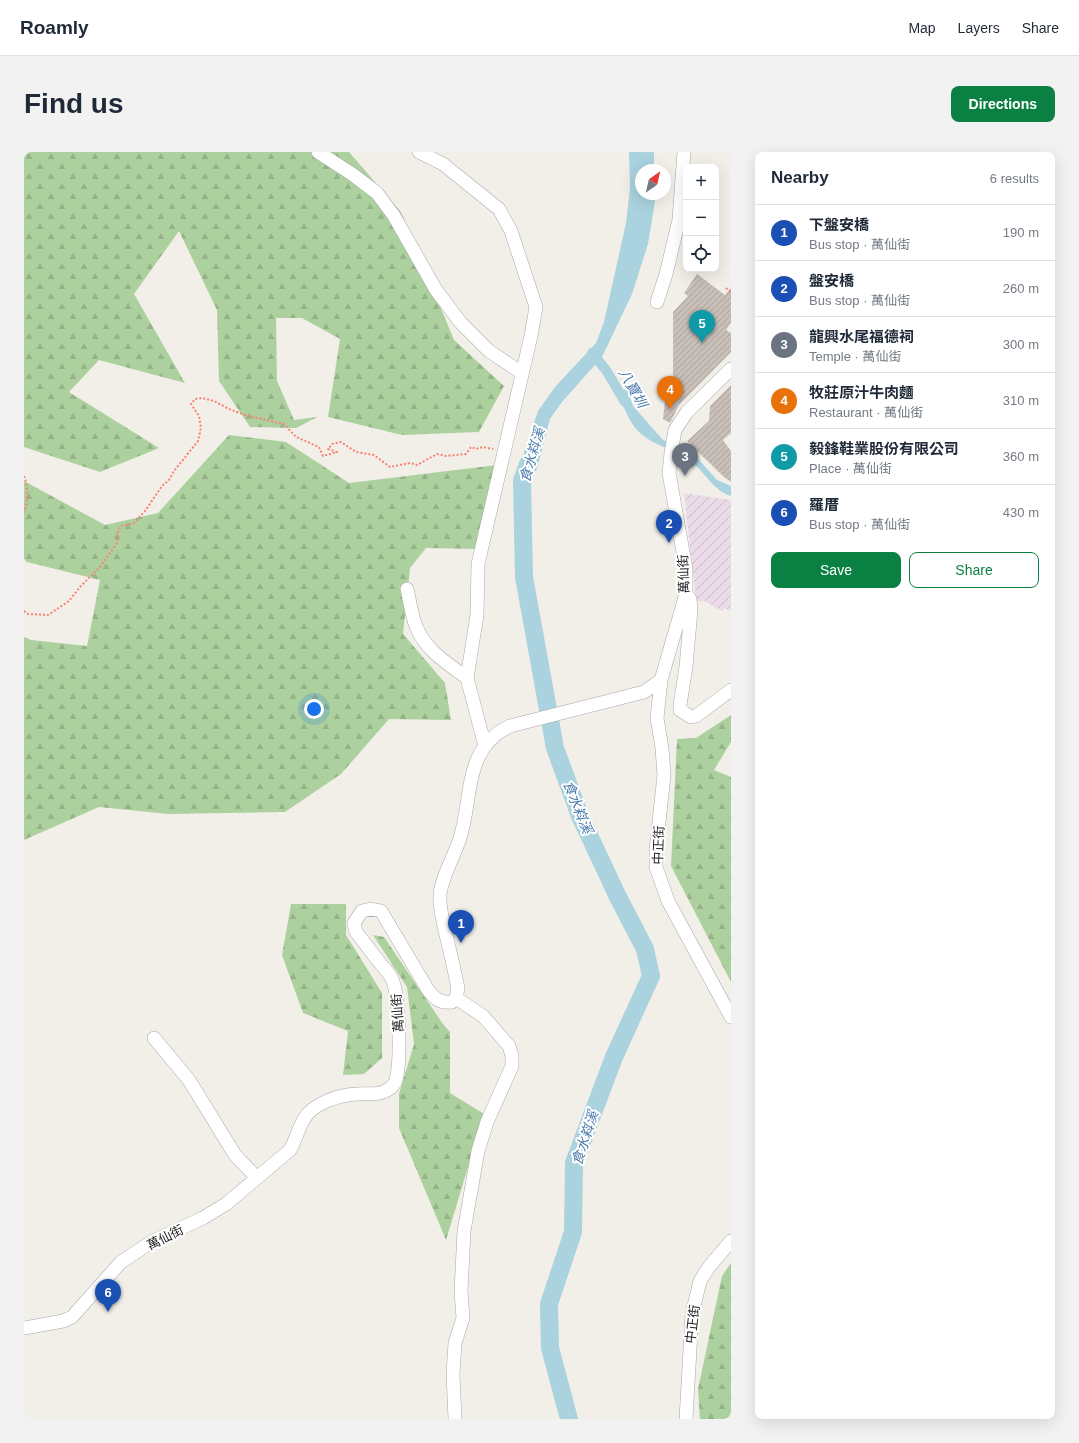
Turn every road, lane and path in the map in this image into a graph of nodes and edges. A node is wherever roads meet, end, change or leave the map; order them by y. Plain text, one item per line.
1 (318, 152) edge
2 (419, 152) edge
3 (684, 152) edge
4 (726, 288) dead end
5 (731, 292) edge
6 (657, 302) dead end
7 (731, 369) edge
8 (522, 373) junction
9 (502, 462) junction
10 (24, 476) edge
11 (24, 512) edge
12 (407, 589) dead end
13 (686, 594) junction
14 (24, 611) edge
15 (467, 678) junction
16 (661, 680) junction
17 (731, 690) edge
18 (485, 746) junction
19 (456, 998) junction
20 (731, 1017) edge
21 (154, 1038) dead end
22 (257, 1178) junction
23 (731, 1241) edge
24 (24, 1328) edge
25 (455, 1419) edge
26 (686, 1419) edge

1 - 8 street
2 - 8 street
3 - 6 street
4 - 5 path
7 - 13 street, 萬仙街
8 - 9 street
9 - 14 path
9 - 15 street
10 - 11 path
12 - 15 street
13 - 16 street, 萬仙街
13 - 17 street
15 - 18 street
16 - 18 street
16 - 20 street, 中正街
18 - 19 street
19 - 22 street, 萬仙街
19 - 25 street
21 - 22 street
22 - 24 street, 萬仙街
23 - 26 street, 中正街

